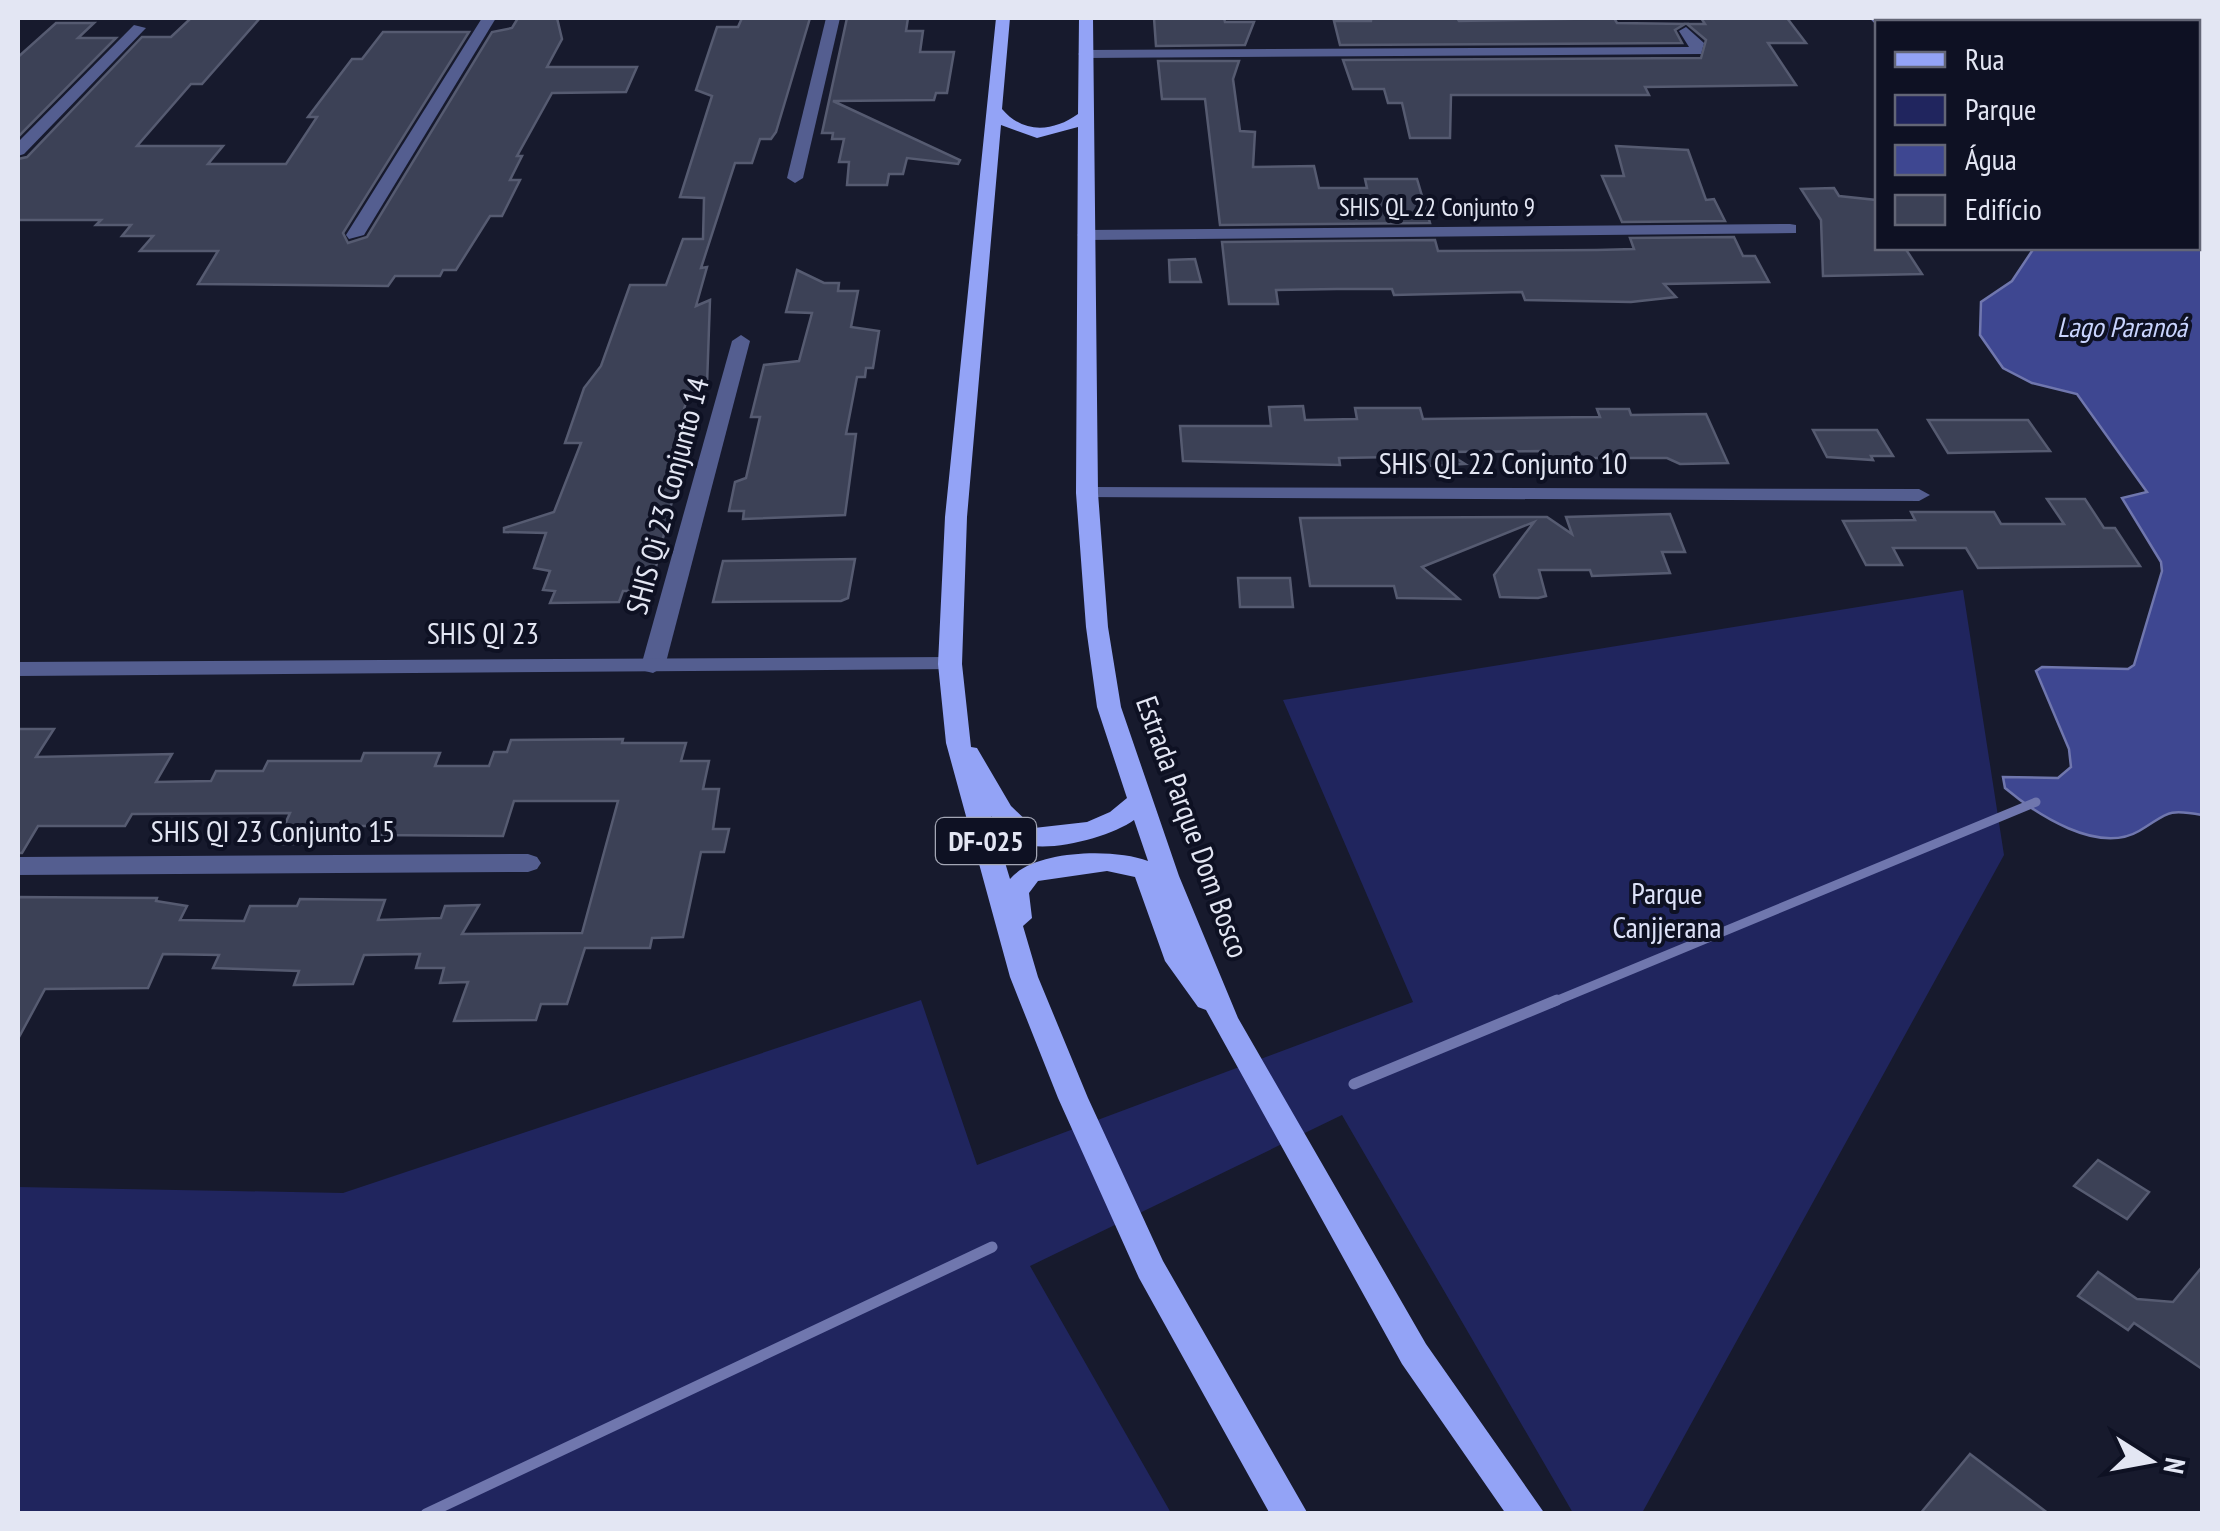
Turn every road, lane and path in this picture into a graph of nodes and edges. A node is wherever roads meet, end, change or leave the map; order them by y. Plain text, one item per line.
1 (489, 18) edge
2 (832, 18) edge
3 (1003, 18) edge
4 (1086, 18) edge
5 (140, 28) dead end
6 (1686, 31) dead end
7 (1086, 54) junction
8 (992, 106) junction
9 (1088, 114) junction
10 (18, 151) edge
11 (988, 152) junction
12 (1073, 154) junction
13 (795, 178) dead end
14 (1790, 229) dead end
15 (1086, 234) junction
16 (355, 235) dead end
17 (740, 341) dead end
18 (1087, 493) junction
19 (1919, 495) dead end
20 (950, 664) junction
21 (653, 666) junction
22 (18, 669) edge
23 (958, 743) junction
24 (1140, 798) junction
25 (528, 863) dead end
26 (18, 866) edge
27 (1024, 978) junction
28 (1224, 1019) junction
29 (1290, 1514) edge
30 (1526, 1514) edge

1 - 16 street
2 - 13 street
3 - 8 main road, DF-025
4 - 7 main road, Estrada Parque Dom Bosco
5 - 10 street
6 - 7 street
7 - 9 main road, Estrada Parque Dom Bosco
8 - 9 main road
8 - 11 main road, DF-025
9 - 12 main road, Estrada Parque Dom Bosco
11 - 12 main road
11 - 20 main road, DF-025
12 - 15 main road, Estrada Parque Dom Bosco
14 - 15 street, SHIS QL 22 Conjunto 9
15 - 18 main road, Estrada Parque Dom Bosco
17 - 21 street, SHIS Qi 23 Conjunto 14
18 - 19 street, SHIS QL 22 Conjunto 10
18 - 24 main road, Estrada Parque Dom Bosco
20 - 21 street, SHIS QI 23
20 - 23 main road, DF-025
21 - 22 street, SHIS QI 23
23 - 24 main road
23 - 27 main road, DF-025
24 - 28 main road, Estrada Parque Dom Bosco
25 - 26 street, SHIS QI 23 Conjunto 15
27 - 28 main road
27 - 29 main road, DF-025
28 - 30 main road, Estrada Parque Dom Bosco

